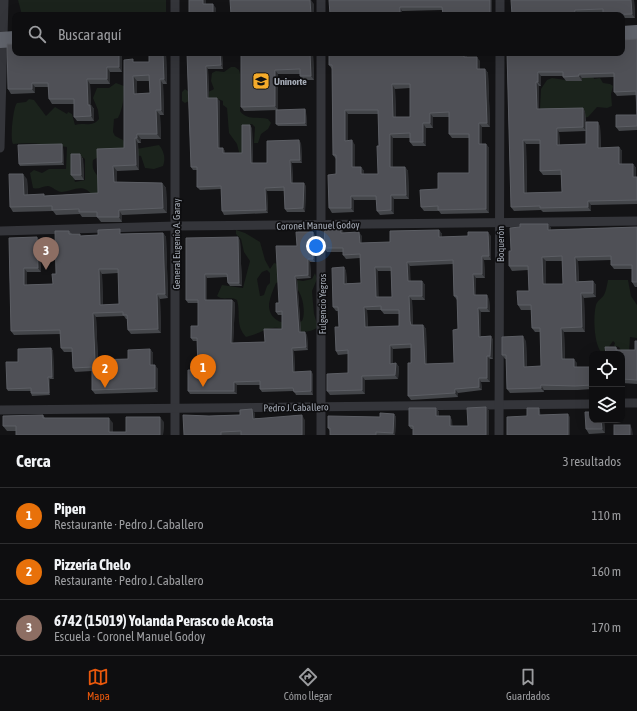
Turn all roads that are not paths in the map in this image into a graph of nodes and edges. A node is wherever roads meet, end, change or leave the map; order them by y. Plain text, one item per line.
1 (4, 0) edge
2 (175, 0) edge
3 (321, 0) edge
4 (500, 0) edge
5 (175, 12) edge
6 (321, 12) edge
7 (500, 12) edge
8 (637, 33) edge
9 (625, 34) edge
10 (6, 40) edge
11 (175, 56) edge
12 (321, 56) edge
13 (500, 56) edge
14 (0, 148) edge
15 (637, 221) edge
16 (500, 223) junction
17 (322, 225) junction
18 (176, 226) junction
19 (0, 231) edge
20 (625, 403) edge
21 (637, 403) edge
22 (589, 404) edge
23 (499, 405) junction
24 (321, 406) junction
25 (175, 408) junction
26 (0, 410) edge
27 (175, 435) edge
28 (321, 435) edge
29 (499, 435) edge

1 - 10 street
2 - 5 street
3 - 6 street
4 - 7 street
8 - 9 highway
10 - 14 street
11 - 18 street, General Eugenio A. Garay
12 - 17 street, Fulgencio Yegros
13 - 16 street, Boquerón
15 - 16 street, Coronel Manuel Godoy
16 - 17 street, Coronel Manuel Godoy
16 - 23 street, Boquerón
17 - 18 street, Coronel Manuel Godoy
17 - 24 street, Fulgencio Yegros
18 - 19 street, Coronel Manuel Godoy
18 - 25 street, General Eugenio A. Garay
20 - 21 street
22 - 23 street, Pedro J. Caballero
23 - 24 street, Pedro J. Caballero
23 - 29 street, Boquerón
24 - 25 street, Pedro J. Caballero
24 - 28 street, Fulgencio Yegros
25 - 26 street, Pedro J. Caballero
25 - 27 street, General Eugenio A. Garay

